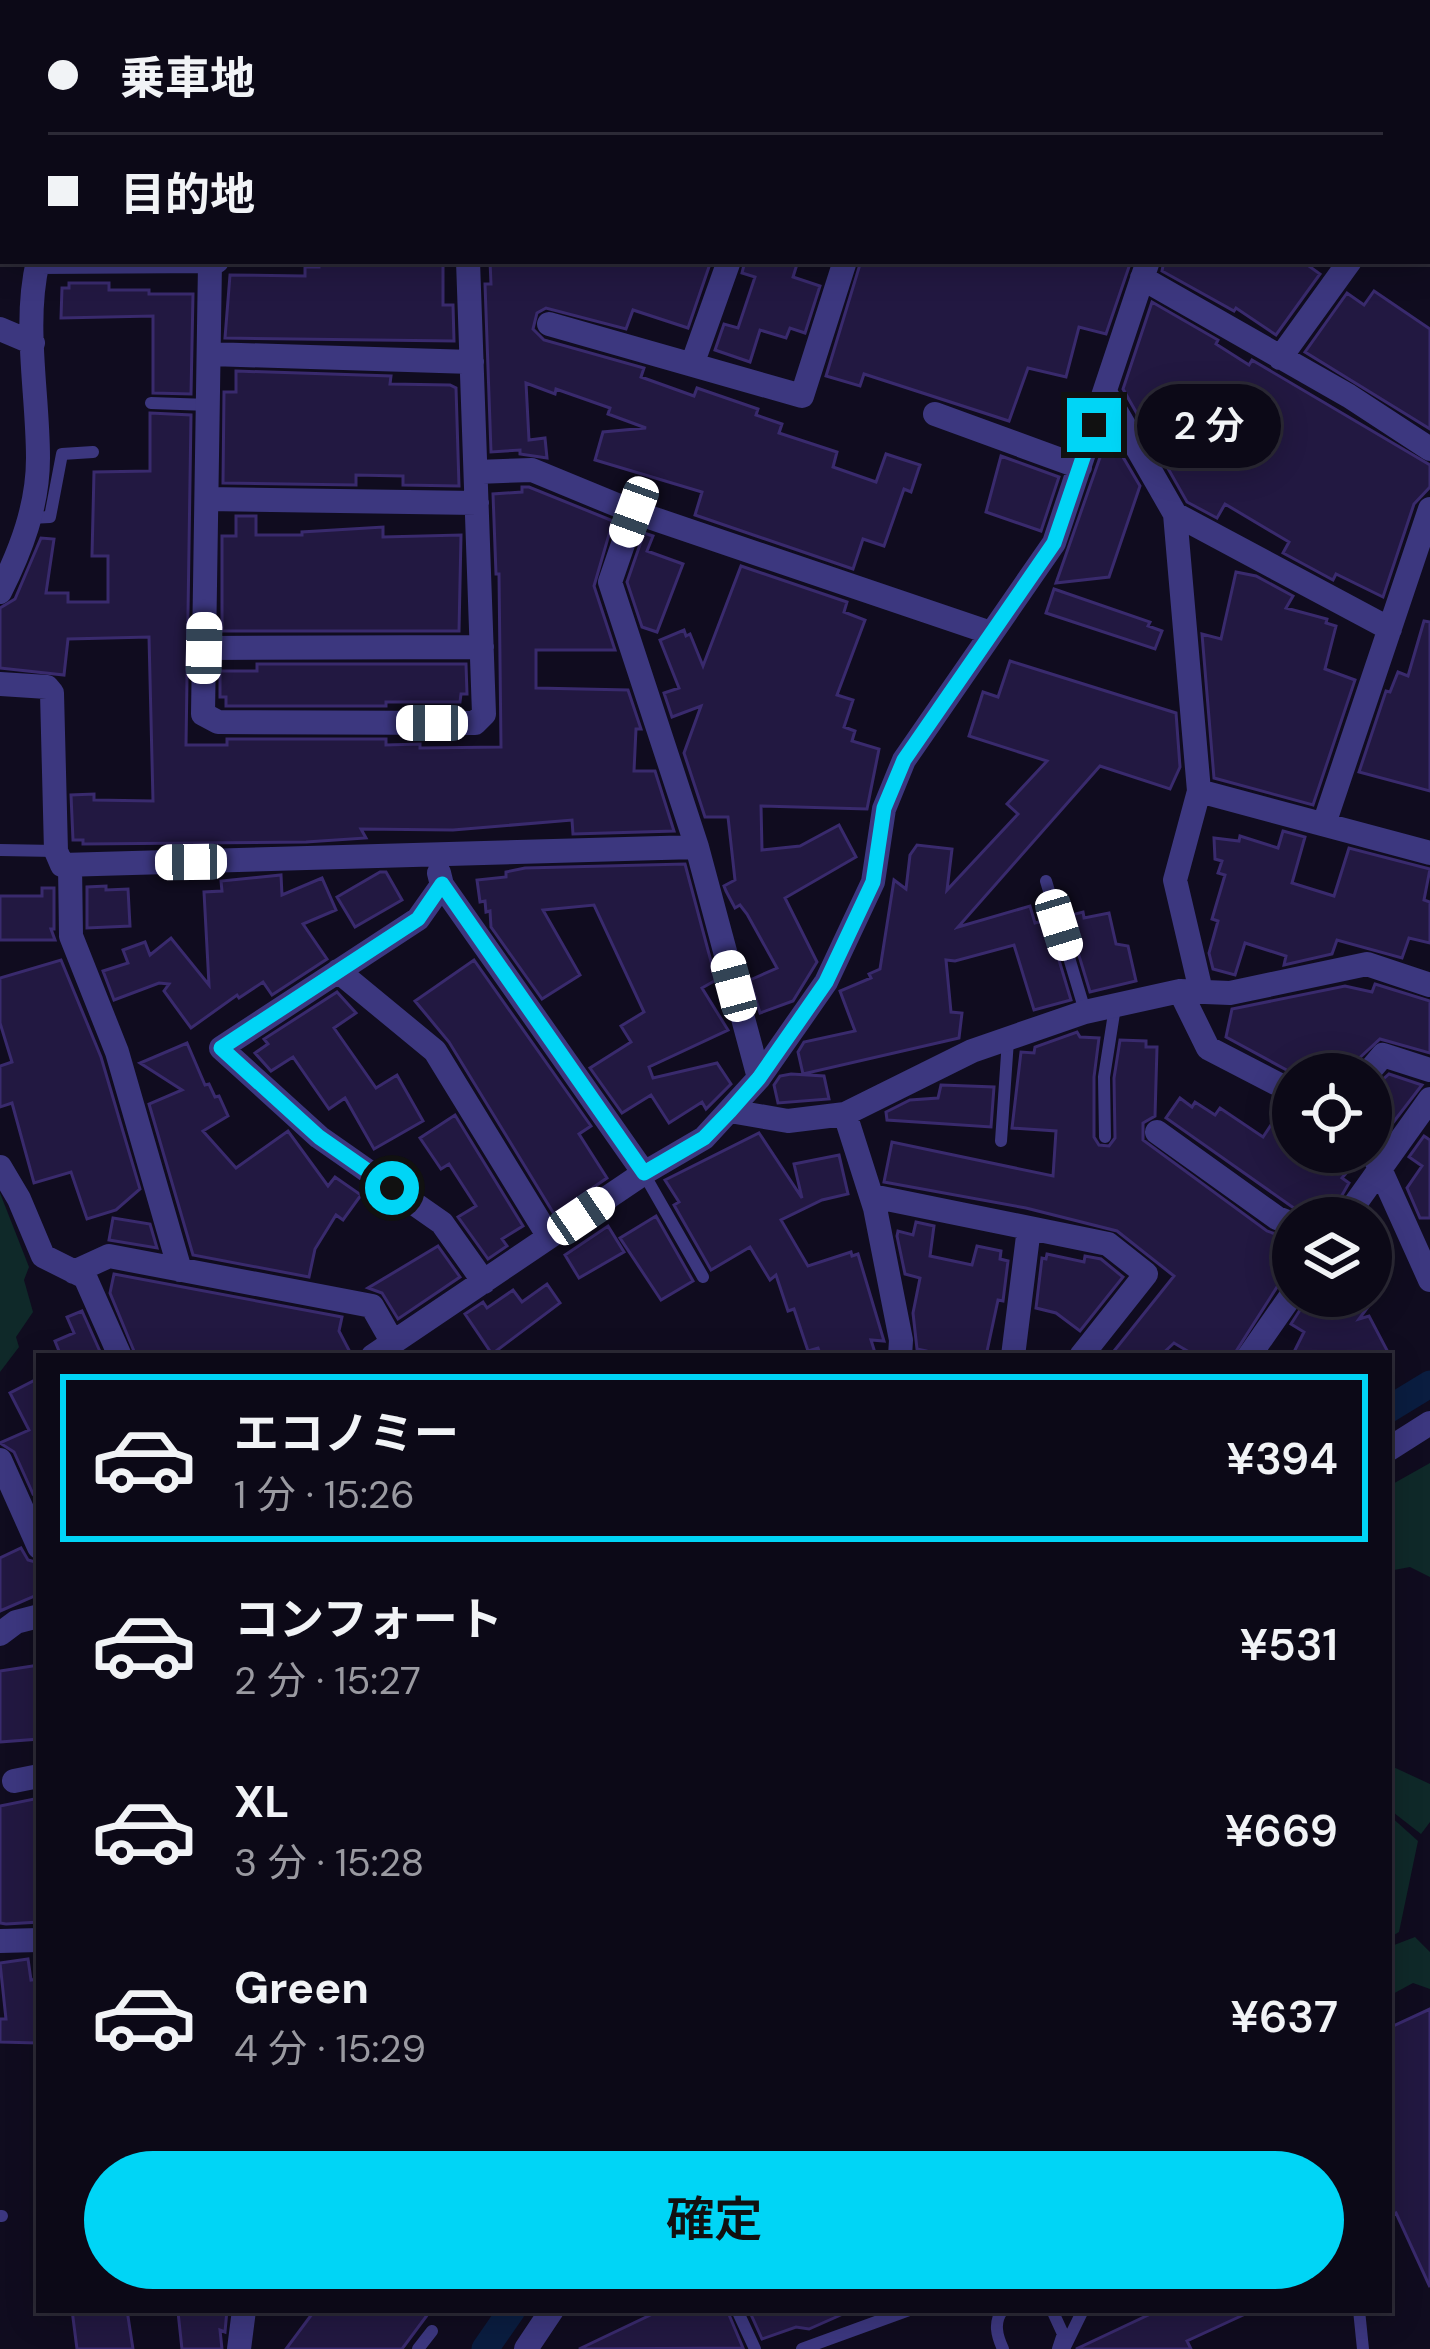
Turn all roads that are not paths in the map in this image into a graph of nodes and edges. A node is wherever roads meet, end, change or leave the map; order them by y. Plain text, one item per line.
1 (37, 264) edge
2 (214, 264) edge
3 (469, 264) edge
4 (728, 264) edge
5 (844, 264) edge
6 (1348, 264) edge
7 (1145, 269) edge
8 (549, 324) dead end
9 (0, 329) edge
10 (33, 344) junction
11 (210, 354) junction
12 (1280, 358) junction
13 (472, 362) junction
14 (693, 362) junction
15 (1105, 392) junction
16 (151, 403) dead end
17 (209, 405) junction
18 (935, 414) dead end
19 (1430, 449) edge
20 (93, 452) dead end
21 (1080, 467) junction
22 (476, 472) junction
23 (207, 499) junction
24 (477, 503) junction
25 (1430, 509) edge
26 (634, 512) junction
27 (1175, 514) junction
28 (29, 518) junction
29 (0, 592) edge
30 (1390, 629) junction
31 (991, 633) junction
32 (482, 647) junction
33 (204, 648) junction
34 (0, 684) edge
35 (1199, 791) junction
36 (1324, 824) junction
37 (697, 847) junction
38 (0, 850) edge
39 (1430, 853) edge
40 (434, 856) junction
41 (63, 858) junction
42 (1046, 881) dead end
43 (442, 884) junction
44 (338, 971) junction
45 (1430, 986) edge
46 (1190, 991) junction
47 (1116, 1005) junction
48 (1085, 1012) junction
49 (1008, 1039) junction
50 (1392, 1058) edge
51 (1430, 1070) edge
52 (759, 1078) junction
53 (1272, 1082) edge
54 (1430, 1099) edge
55 (730, 1111) junction
56 (845, 1114) junction
57 (1157, 1132) dead end
58 (1105, 1137) dead end
59 (1001, 1141) dead end
60 (1392, 1141) edge
61 (0, 1167) edge
62 (644, 1173) junction
63 (1383, 1173) edge
64 (872, 1196) junction
65 (1272, 1214) edge
66 (1029, 1228) junction
67 (549, 1238) junction
68 (180, 1270) junction
69 (74, 1272) junction
70 (703, 1277) dead end
71 (1430, 1280) edge
72 (484, 1282) junction
73 (1276, 1317) edge
74 (383, 1349) edge
75 (1018, 1352) edge
76 (119, 1353) edge
77 (900, 1353) edge
78 (1083, 1353) edge
79 (1251, 1353) edge
80 (1430, 1424) edge
81 (1392, 1447) edge
82 (0, 1460) edge
83 (32, 1510) edge
84 (36, 1617) edge
85 (0, 1634) edge
86 (36, 1940) edge
87 (0, 1941) edge
88 (244, 2313) edge
89 (550, 2313) edge
90 (738, 2313) edge
91 (901, 2313) edge
92 (1001, 2313) edge
93 (1053, 2313) edge
94 (1082, 2313) edge
95 (1359, 2313) edge
96 (432, 2331) dead end
97 (241, 2348) edge
98 (418, 2349) edge
99 (526, 2349) edge
100 (755, 2349) edge
101 (802, 2349) edge
102 (1003, 2349) edge
103 (1061, 2349) edge
104 (1363, 2349) edge

1 - 10 street
2 - 11 street
3 - 13 street
4 - 14 street
5 - 14 street
6 - 12 street
7 - 12 street
7 - 15 street
8 - 14 street
9 - 10 street
10 - 28 street
11 - 13 street
11 - 17 street
12 - 19 street
13 - 22 street
15 - 21 street
15 - 27 street
16 - 17 lane
17 - 23 street
18 - 21 street
20 - 28 lane
21 - 31 street
22 - 24 street
22 - 26 street
23 - 24 street
23 - 33 street
24 - 32 street
25 - 30 street
26 - 31 street
26 - 37 street
27 - 30 street
27 - 35 street
28 - 29 street
30 - 36 street
31 - 52 street
32 - 33 street
32 - 33 street
34 - 41 street
35 - 36 street
35 - 46 street
36 - 39 street
37 - 40 street
37 - 52 street
38 - 41 lane
40 - 41 street
40 - 43 street
41 - 68 street
42 - 48 lane
43 - 44 street
43 - 62 street
44 - 67 street
44 - 72 street
45 - 46 street
46 - 47 street
46 - 53 street
47 - 48 street
47 - 58 lane
48 - 49 street
49 - 56 street
49 - 59 lane
50 - 51 street
52 - 55 street
54 - 60 street
55 - 56 street
55 - 62 street
56 - 64 street
57 - 65 street
61 - 69 street
62 - 67 street
62 - 70 lane
63 - 71 street
64 - 66 street
64 - 77 street
66 - 75 street
66 - 78 street
67 - 72 street
68 - 69 street
68 - 74 street
69 - 76 street
72 - 74 street
73 - 79 street
80 - 81 street
82 - 83 street
84 - 85 street
86 - 87 street
88 - 97 street
89 - 99 street
90 - 100 lane
91 - 101 lane
92 - 102 lane
93 - 103 lane
94 - 103 lane
95 - 104 lane
96 - 98 lane

